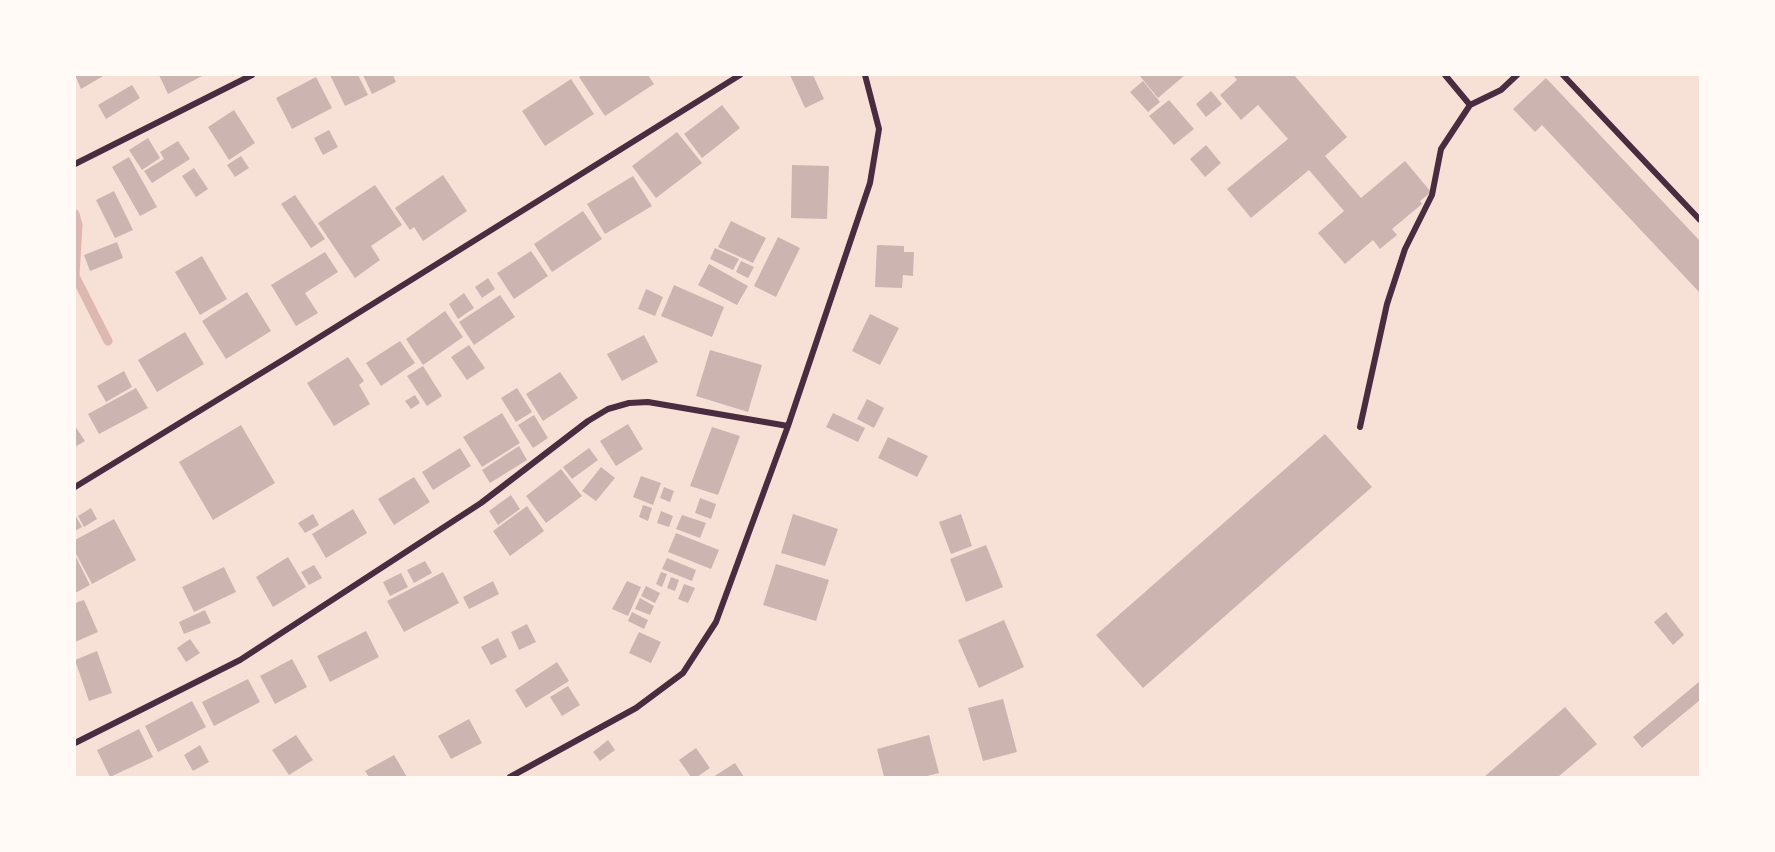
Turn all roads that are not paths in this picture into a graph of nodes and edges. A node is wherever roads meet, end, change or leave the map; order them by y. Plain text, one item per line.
1 (252, 75) edge
2 (740, 75) edge
3 (865, 75) edge
4 (1445, 75) edge
5 (1517, 75) edge
6 (1563, 75) edge
7 (1470, 105) junction
8 (75, 164) edge
9 (1700, 220) edge
10 (788, 426) junction
11 (1360, 427) dead end
12 (75, 487) edge
13 (75, 742) edge
14 (510, 777) edge

1 - 8 street
2 - 12 street
3 - 10 street
4 - 7 street
5 - 7 street
6 - 9 street
7 - 11 street
10 - 13 street
10 - 14 street

